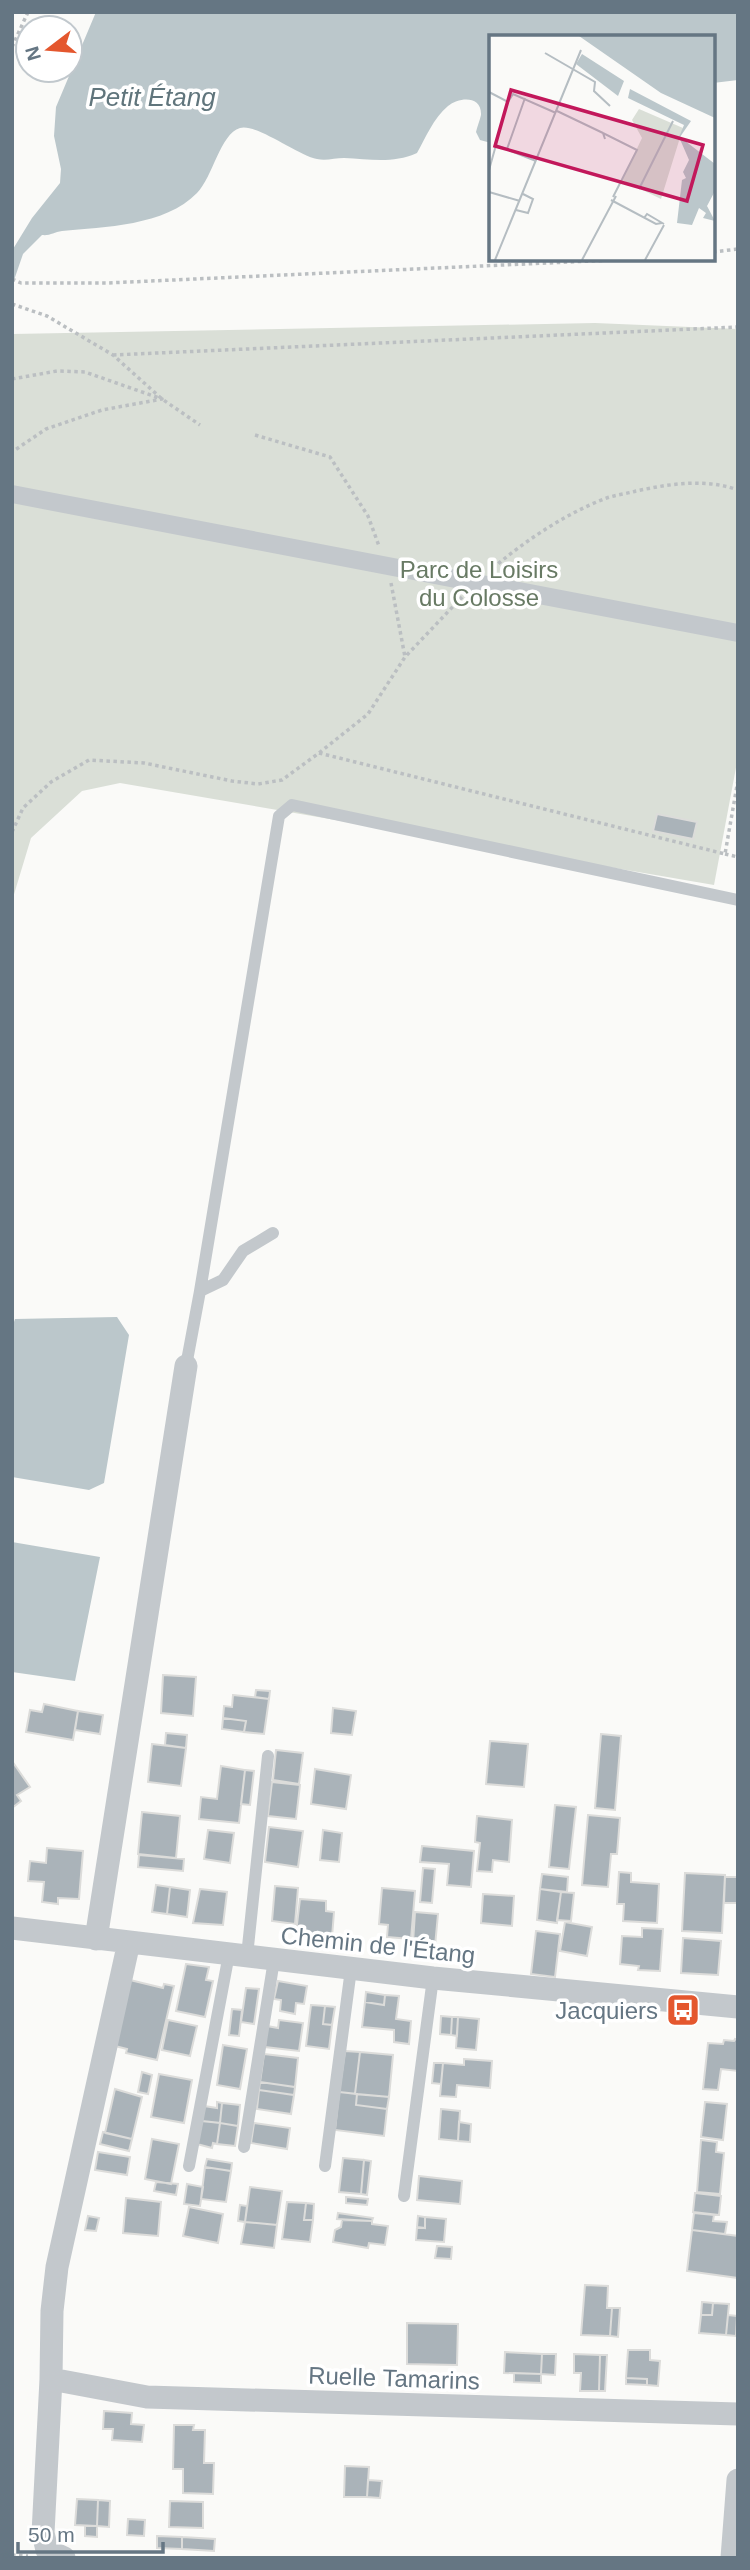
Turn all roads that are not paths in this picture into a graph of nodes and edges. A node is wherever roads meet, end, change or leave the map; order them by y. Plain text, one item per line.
1 (12, 494) edge
2 (738, 633) edge
3 (738, 900) edge
4 (273, 1233) dead end
5 (200, 1290) junction
6 (186, 1366) joint
7 (268, 1756) dead end
8 (12, 1928) edge
9 (96, 1938) junction
10 (129, 1942) junction
11 (238, 1955) junction
12 (274, 1960) junction
13 (351, 1969) junction
14 (433, 1978) junction
15 (738, 2007) edge
16 (244, 2147) dead end
17 (189, 2166) dead end
18 (325, 2166) dead end
19 (404, 2196) dead end
20 (51, 2379) junction
21 (738, 2414) edge
22 (738, 2480) edge
23 (64, 2558) edge
24 (732, 2558) edge

1 - 2 street
3 - 5 lane
4 - 5 lane
5 - 6 lane
6 - 9 street
7 - 11 lane
8 - 9 street, Chemin de l'Étang
9 - 10 street, Chemin de l'Étang
10 - 11 street, Chemin de l'Étang
10 - 20 street
11 - 12 street, Chemin de l'Étang
11 - 17 lane
12 - 13 street, Chemin de l'Étang
12 - 16 lane
13 - 14 street, Chemin de l'Étang
13 - 18 lane
14 - 15 street, Chemin de l'Étang
14 - 19 lane
20 - 21 street, Ruelle Tamarins
20 - 23 street
22 - 24 street

